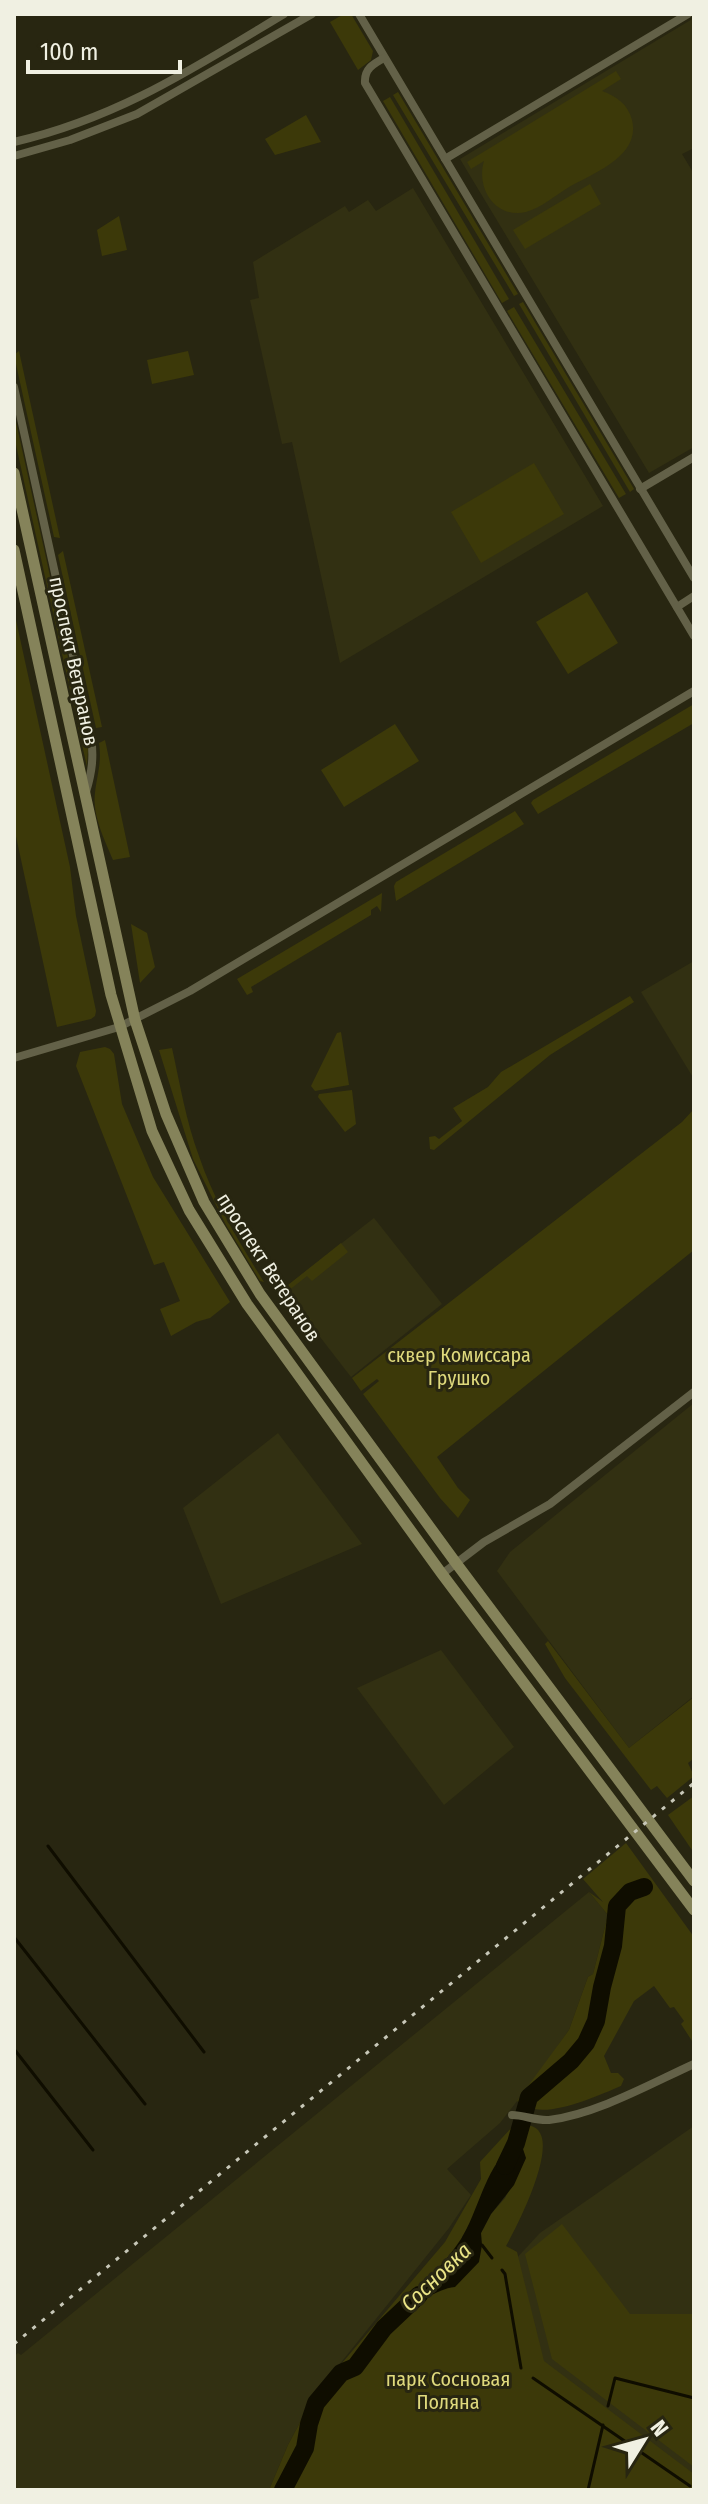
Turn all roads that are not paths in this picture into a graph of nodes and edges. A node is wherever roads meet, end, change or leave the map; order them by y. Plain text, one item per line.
1 (284, 14) edge
2 (312, 14) edge
3 (359, 14) edge
4 (688, 14) edge
5 (384, 58) junction
6 (14, 142) edge
7 (14, 156) edge
8 (445, 159) junction
9 (14, 387) edge
10 (694, 457) edge
11 (14, 473) edge
12 (640, 489) junction
13 (14, 550) edge
14 (694, 578) edge
15 (694, 596) edge
16 (677, 607) junction
17 (694, 636) edge
18 (694, 691) edge
19 (85, 796) junction
20 (135, 1020) junction
21 (119, 1027) junction
22 (14, 1058) edge
23 (694, 1392) edge
24 (456, 1563) junction
25 (442, 1574) junction
26 (694, 1881) edge
27 (694, 1910) edge
28 (694, 2064) edge
29 (515, 2115) dead end

1 - 6 street
2 - 7 street
3 - 5 street
4 - 8 street
5 - 8 street
5 - 16 street
8 - 12 street
9 - 19 street
10 - 12 street
11 - 19 main road, проспект Ветеранов
12 - 14 street
13 - 21 main road, проспект Ветеранов
15 - 16 street
16 - 17 street
18 - 20 street
19 - 20 main road, проспект Ветеранов
20 - 21 street
20 - 24 main road, проспект Ветеранов
21 - 22 street
21 - 25 main road, проспект Ветеранов
23 - 24 street
24 - 25 street
24 - 26 main road, проспект Ветеранов
25 - 27 main road, проспект Ветеранов
28 - 29 street

